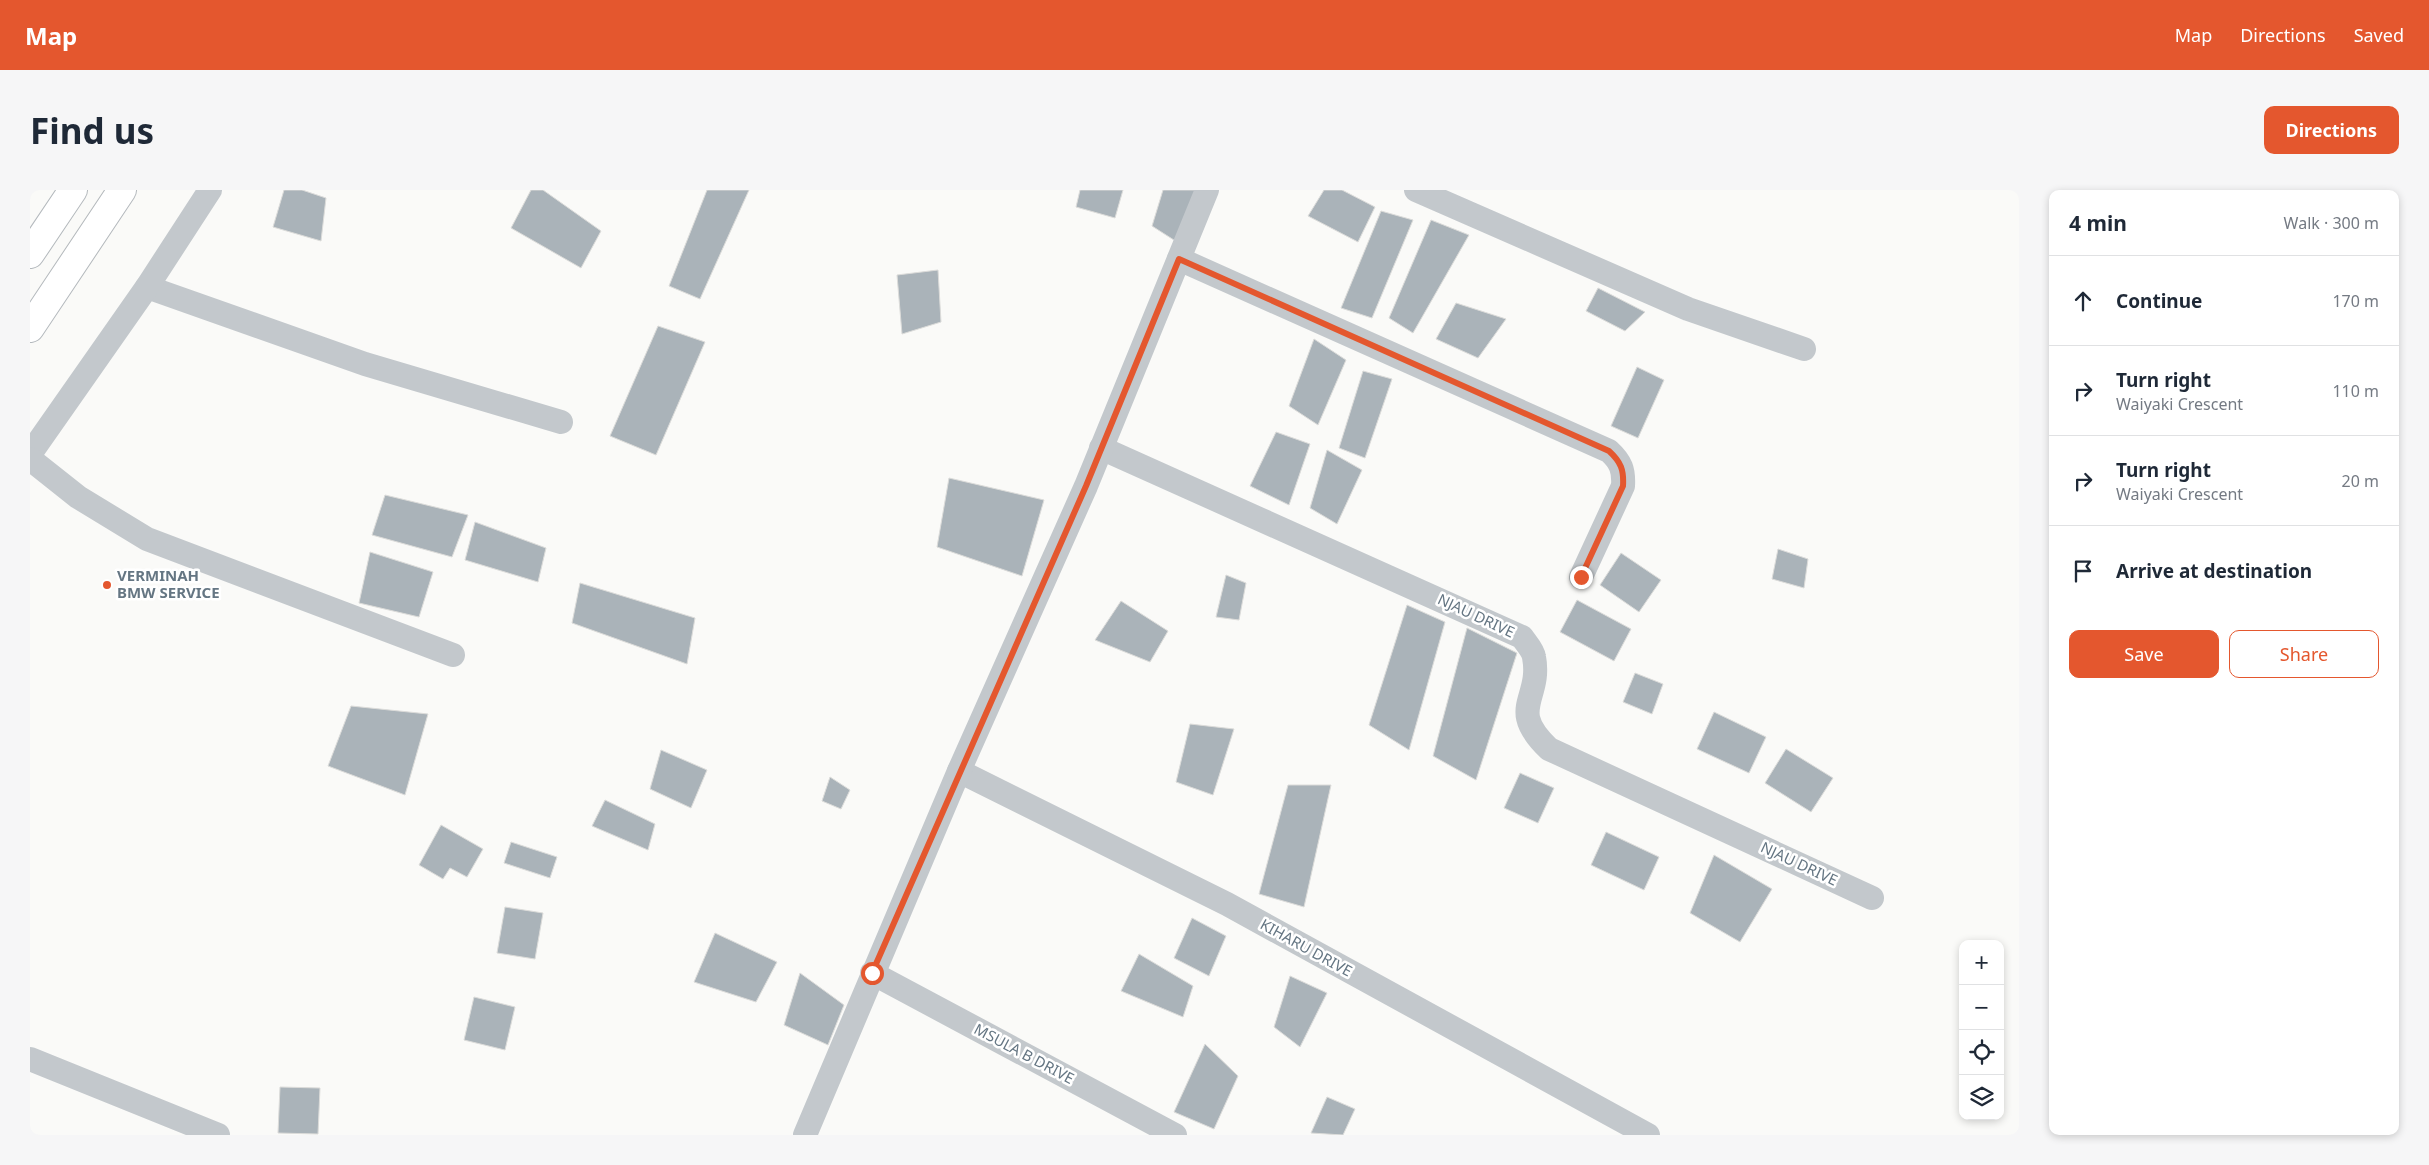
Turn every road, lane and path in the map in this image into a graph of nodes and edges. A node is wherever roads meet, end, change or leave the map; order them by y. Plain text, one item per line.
1 (73, 190) edge
2 (122, 190) edge
3 (210, 190) edge
4 (1207, 190) edge
5 (1416, 190) edge
6 (30, 254) edge
7 (1179, 259) junction
8 (147, 287) junction
9 (30, 328) edge
10 (1804, 349) dead end
11 (561, 422) dead end
12 (1101, 448) junction
13 (30, 454) edge
14 (30, 459) edge
15 (1581, 577) dead end
16 (453, 656) dead end
17 (959, 771) junction
18 (1872, 898) dead end
19 (872, 973) junction
20 (30, 1059) edge
21 (218, 1135) edge
22 (804, 1135) edge
23 (1175, 1135) edge
24 (1648, 1135) edge

1 - 6 highway
2 - 9 highway
3 - 8 street
4 - 7 street
5 - 10 street
7 - 12 street
7 - 15 street
8 - 11 street
8 - 13 street
12 - 17 street
12 - 18 street, NJAU DRIVE
14 - 16 street
17 - 19 street
17 - 24 street, KIHARU DRIVE
19 - 22 street
19 - 23 street, MSULA B DRIVE
20 - 21 street

